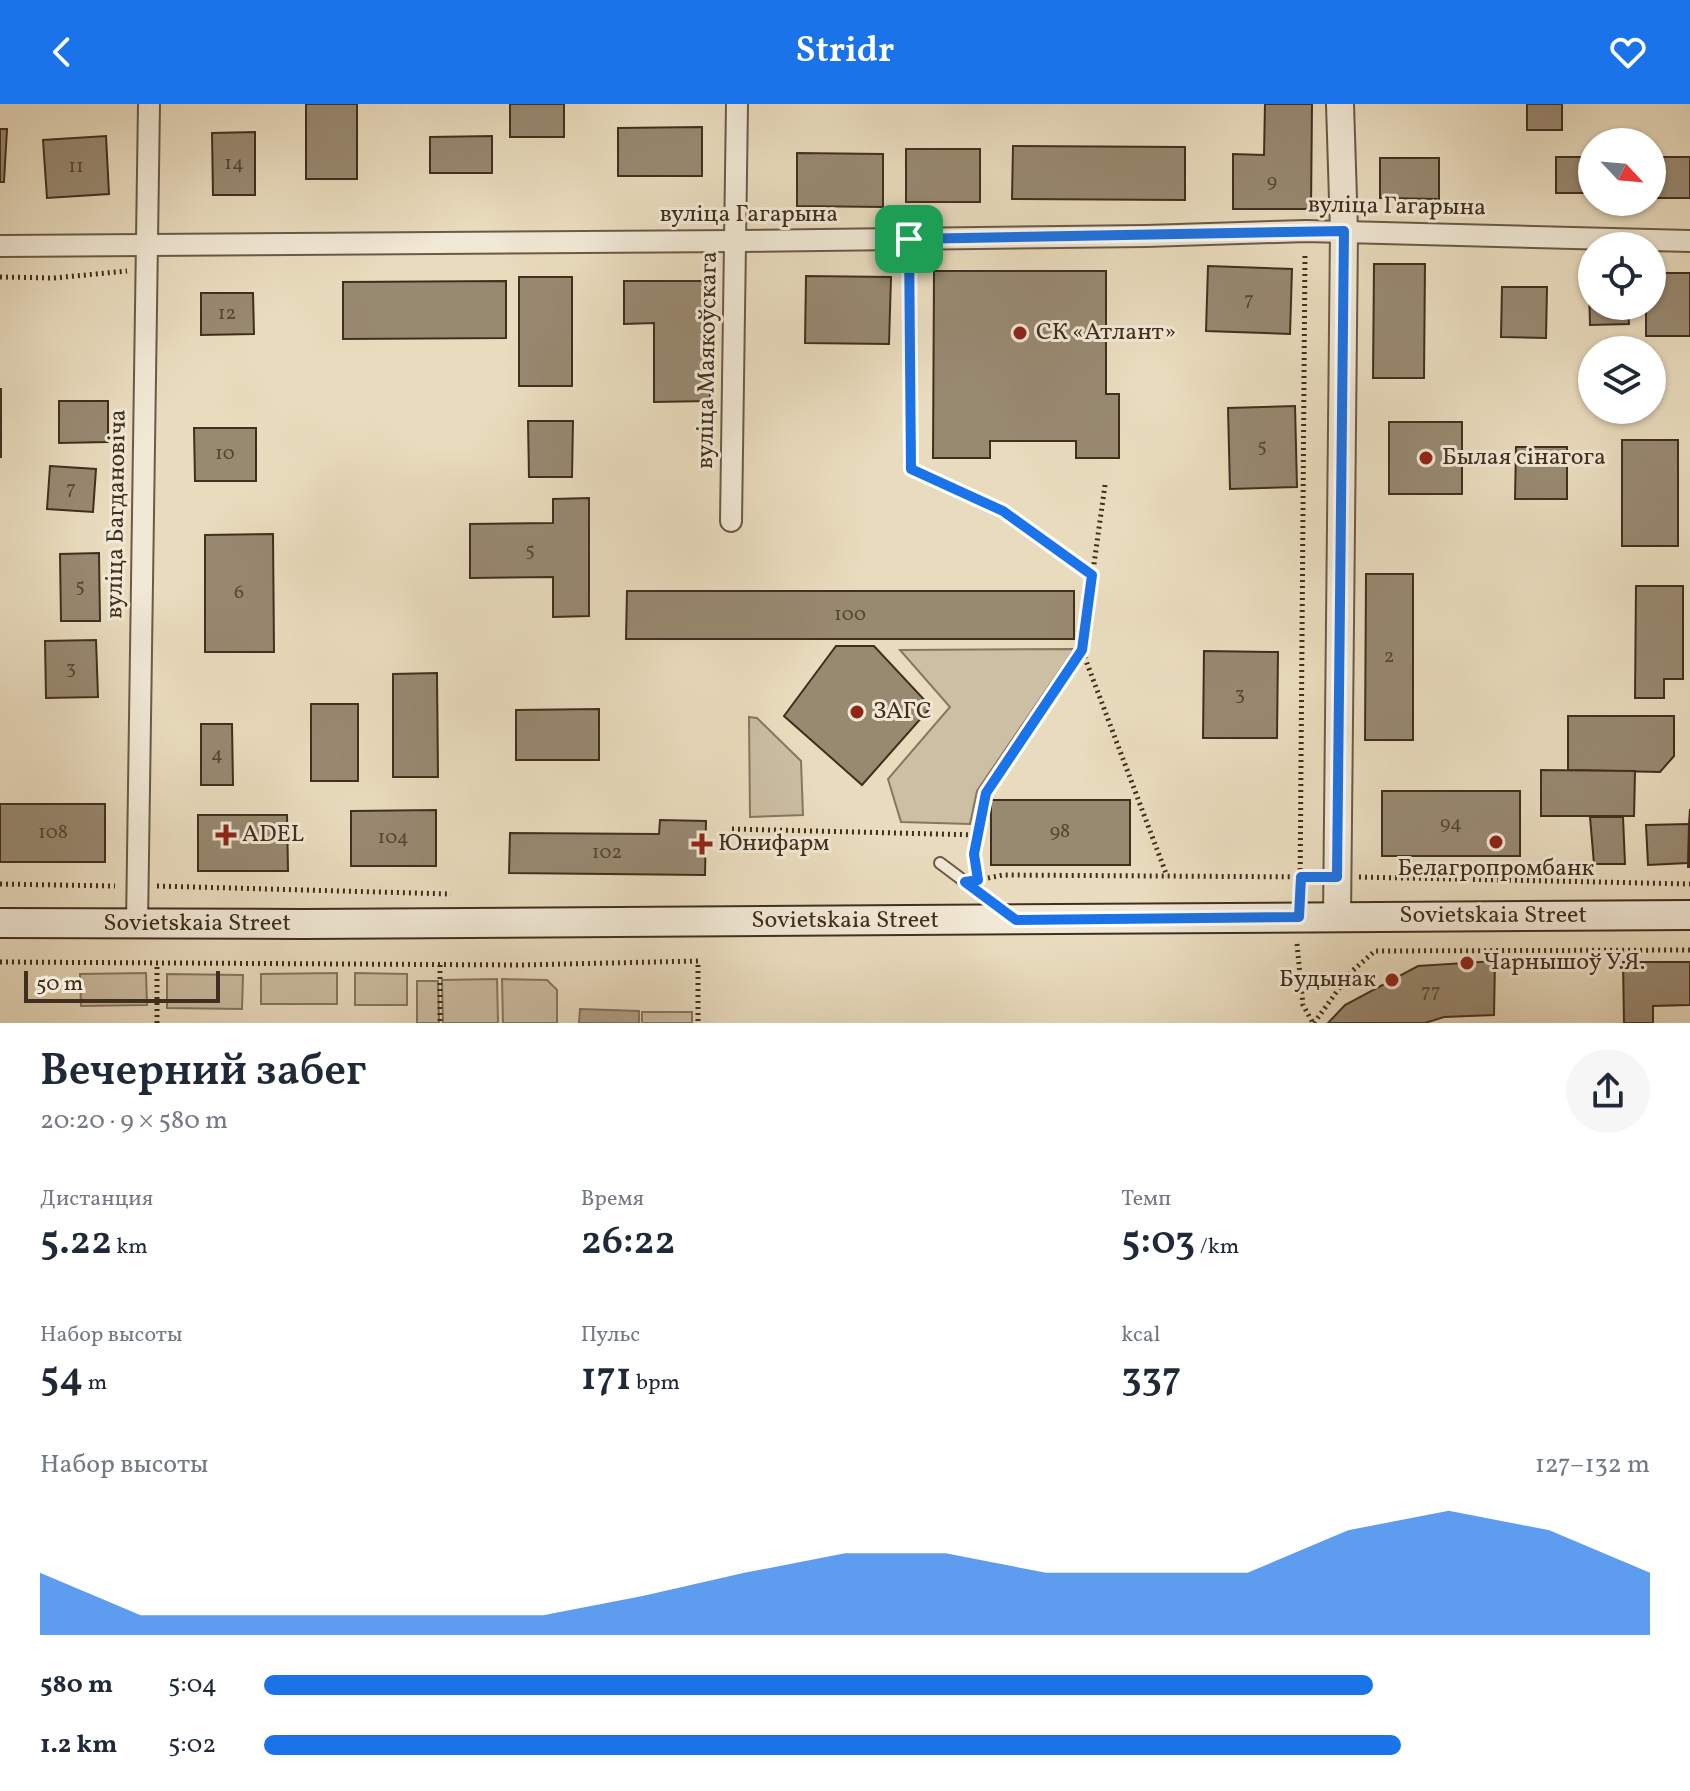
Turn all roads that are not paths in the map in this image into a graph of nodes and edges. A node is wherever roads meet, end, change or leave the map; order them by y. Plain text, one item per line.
1 (149, 104) edge
2 (737, 104) edge
3 (1340, 104) edge
4 (1344, 231) junction
5 (736, 241) junction
6 (1690, 241) edge
7 (147, 244) junction
8 (0, 246) edge
9 (731, 521) dead end
10 (940, 863) dead end
11 (1690, 915) edge
12 (1337, 917) junction
13 (1016, 920) junction
14 (0, 923) edge
15 (137, 924) junction

1 - 7 street, вуліца Багдановіча
2 - 5 street, вуліца Маякоўскага
3 - 4 street
4 - 5 street, вуліца Гагарына
4 - 6 street, вуліца Гагарына
4 - 12 street
5 - 7 street, вуліца Гагарына
5 - 9 street, вуліца Маякоўскага
7 - 8 street, вуліца Гагарына
7 - 15 street, вуліца Багдановіча
10 - 13 lane
11 - 12 main road, Sovietskaia Street
12 - 13 main road, Sovietskaia Street
13 - 15 main road, Sovietskaia Street
14 - 15 main road, Sovietskaia Street

